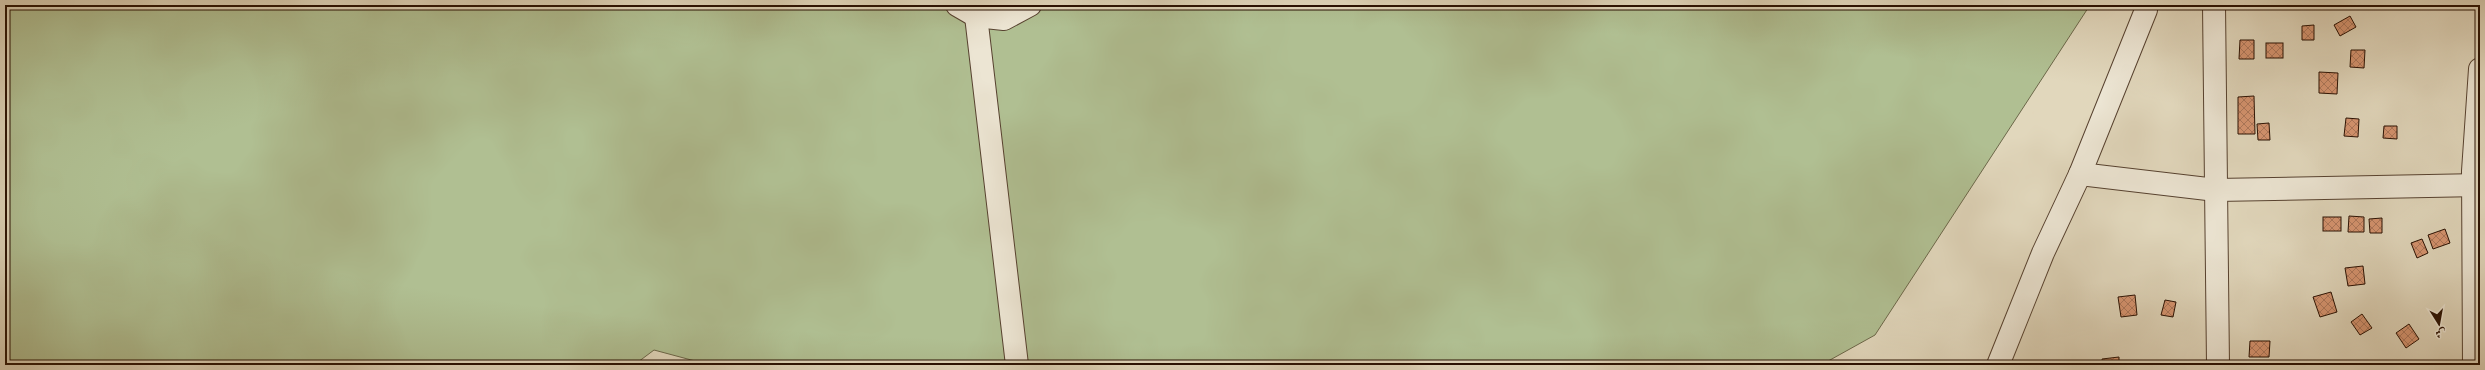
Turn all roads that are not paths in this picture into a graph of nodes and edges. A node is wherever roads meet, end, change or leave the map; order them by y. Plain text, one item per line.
1 (957, 5) edge
2 (1030, 5) edge
3 (2146, 5) edge
4 (2214, 5) edge
5 (976, 16) junction
6 (2480, 69) edge
7 (2080, 174) junction
8 (2476, 185) edge
9 (2216, 190) junction
10 (1017, 365) edge
11 (1998, 365) edge
12 (2218, 365) edge
13 (2474, 365) edge

1 - 5 street
2 - 5 street
3 - 7 street
4 - 9 street
5 - 10 street
6 - 8 street
7 - 9 street
7 - 11 street
8 - 9 street
8 - 13 street
9 - 12 street

